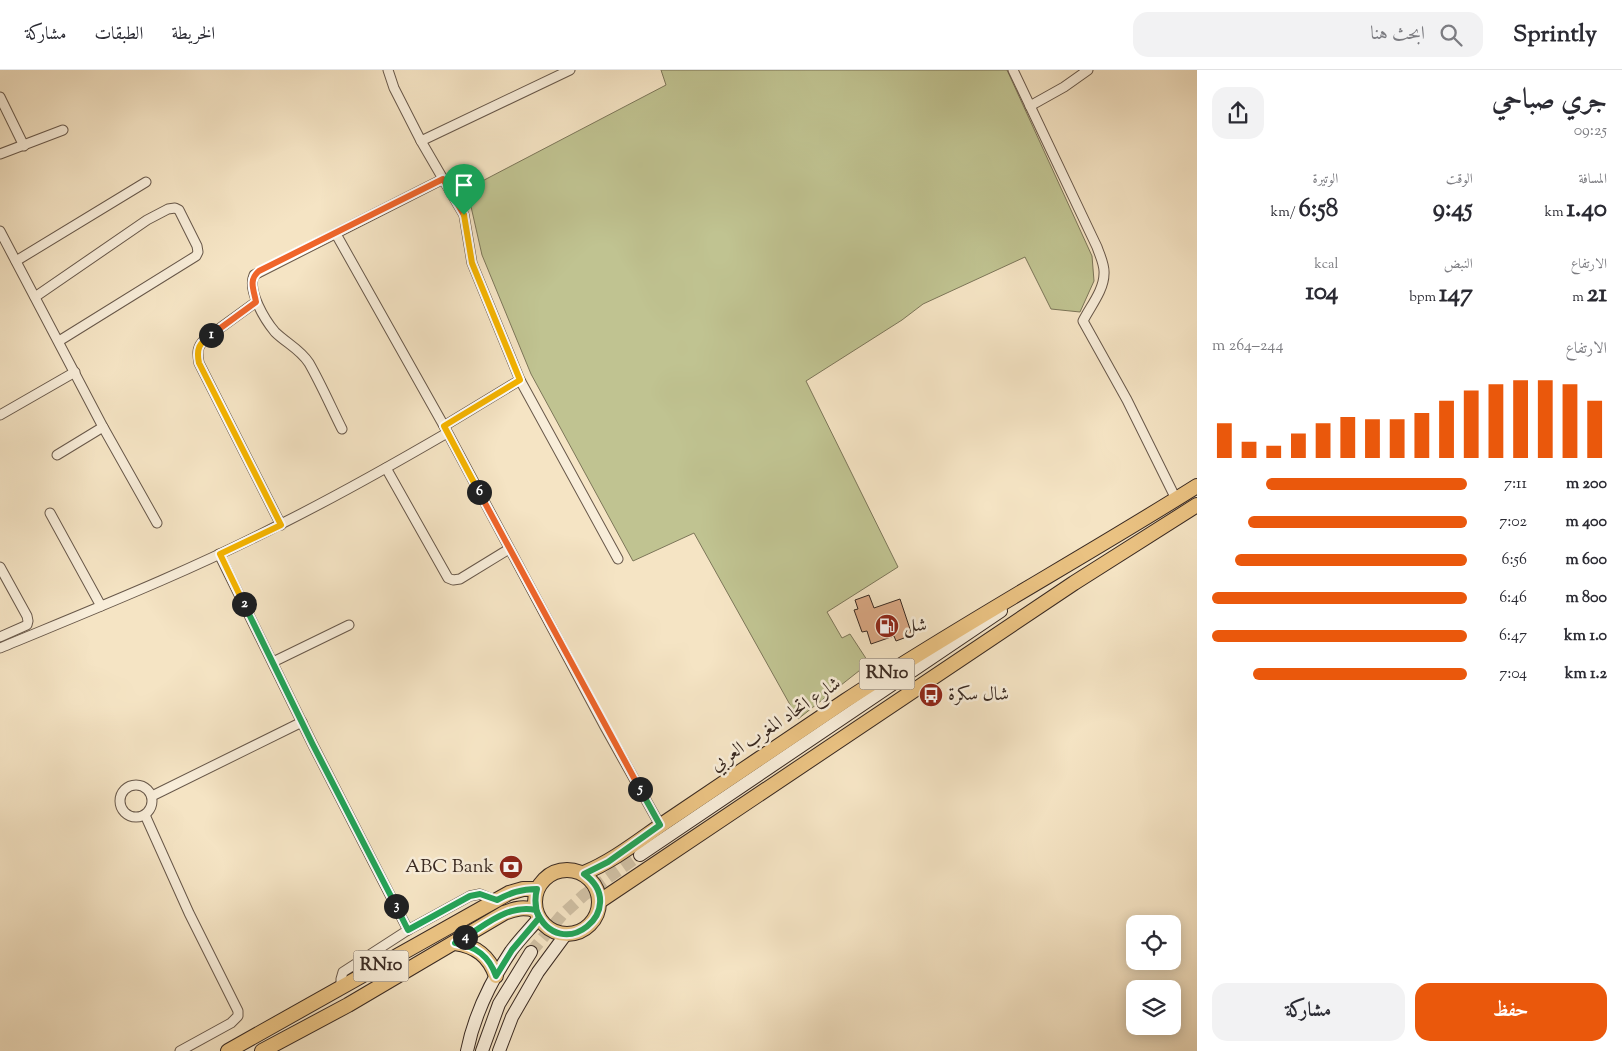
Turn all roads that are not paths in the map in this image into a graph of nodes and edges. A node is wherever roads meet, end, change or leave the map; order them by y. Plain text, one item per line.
1 (388, 70) edge
2 (570, 70) edge
3 (1013, 70) edge
4 (1088, 70) edge
5 (0, 97) edge
6 (1030, 106) junction
7 (63, 130) dead end
8 (421, 141) junction
9 (24, 146) junction
10 (0, 154) edge
11 (443, 179) junction
12 (146, 182) dead end
13 (0, 231) edge
14 (336, 234) junction
15 (16, 261) junction
16 (35, 297) junction
17 (256, 302) junction
18 (58, 341) junction
19 (75, 372) junction
20 (520, 380) junction
21 (0, 415) edge
22 (103, 427) junction
23 (342, 429) dead end
24 (445, 429) junction
25 (57, 455) dead end
26 (386, 468) junction
27 (1197, 486) edge
28 (1176, 499) junction
29 (1197, 505) edge
30 (50, 513) dead end
31 (157, 523) dead end
32 (281, 525) junction
33 (509, 549) junction
34 (220, 554) junction
35 (618, 559) dead end
36 (0, 567) edge
37 (1065, 567) junction
38 (101, 606) junction
39 (349, 624) dead end
40 (0, 637) edge
41 (0, 648) edge
42 (273, 662) junction
43 (302, 722) junction
44 (152, 796) junction
45 (145, 816) junction
46 (660, 825) junction
47 (640, 856) tunnel mouth
48 (584, 874) junction
49 (537, 889) junction
50 (497, 900) junction
51 (600, 902) junction
52 (537, 914) junction
53 (408, 930) junction
54 (566, 934) junction
55 (455, 943) junction
56 (531, 952) tunnel mouth
57 (496, 976) junction
58 (341, 988) junction
59 (180, 1051) edge
60 (228, 1051) edge
61 (262, 1051) edge
62 (467, 1051) edge
63 (482, 1051) edge
64 (499, 1051) edge

1 - 8 street
2 - 8 street
3 - 6 street
4 - 6 street
5 - 9 street
6 - 28 street
7 - 9 street
8 - 11 street
9 - 10 street
11 - 14 street
11 - 20 street
12 - 15 street
13 - 15 street
14 - 17 street
14 - 24 street
15 - 16 street
16 - 18 street
16 - 18 street
17 - 23 street
17 - 32 street
18 - 19 street
19 - 21 street
19 - 22 street
20 - 24 street
20 - 35 street
22 - 25 street
22 - 31 street
24 - 26 street
24 - 33 street
26 - 32 street
26 - 33 street
27 - 28 main road, شارع اتحاد المغرب العربي / RN10
28 - 37 main road, شارع اتحاد المغرب العربي / RN10
29 - 51 main road, RN10
30 - 38 street
32 - 34 street
33 - 46 street
34 - 38 street
34 - 42 street
36 - 40 street
37 - 46 main road, شارع اتحاد المغرب العربي / RN10
37 - 47 street
38 - 41 street
39 - 42 street
42 - 43 street
43 - 44 street
43 - 53 street
44 - 45 street
44 - 45 street
45 - 59 street
46 - 48 main road, شارع اتحاد المغرب العربي / RN10
48 - 49 main road
48 - 51 main road
49 - 50 main road, RN10
49 - 52 main road
50 - 53 street
50 - 58 main road, RN10
51 - 54 main road
52 - 54 main road
52 - 55 main road, RN10
52 - 57 street
53 - 58 street
54 - 64 street
55 - 57 main road
55 - 61 main road, RN10
56 - 63 street
57 - 62 street
58 - 60 main road, RN10

